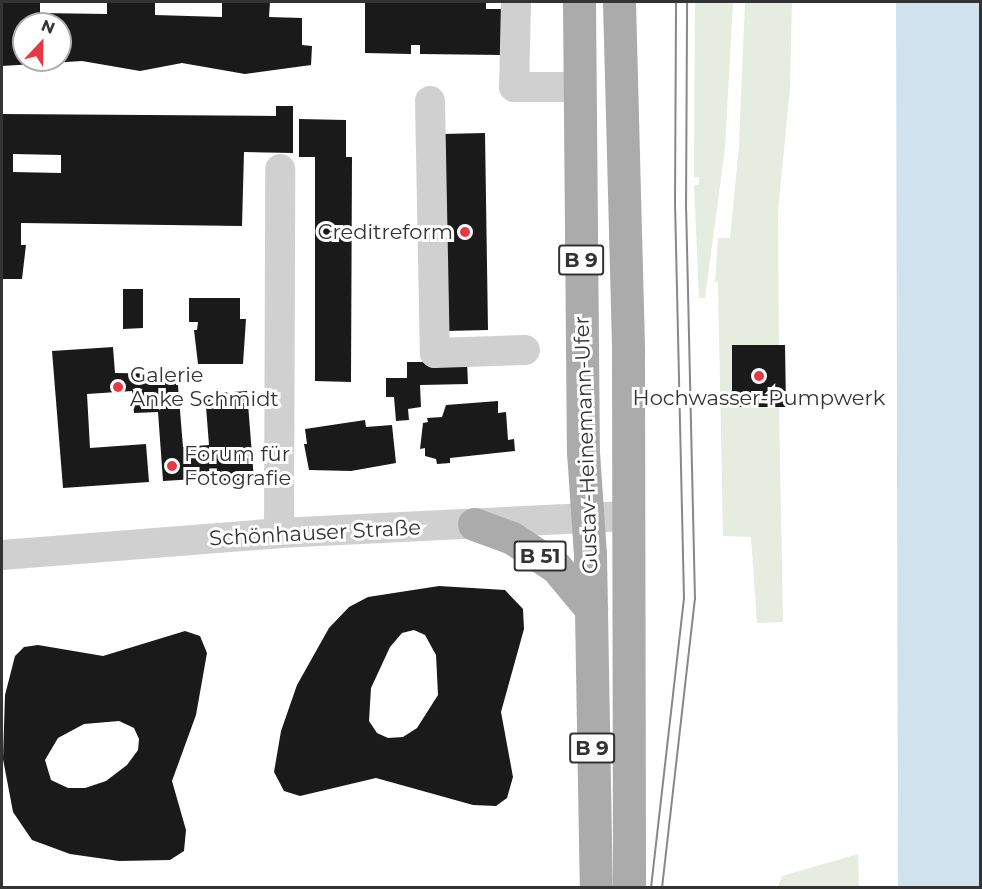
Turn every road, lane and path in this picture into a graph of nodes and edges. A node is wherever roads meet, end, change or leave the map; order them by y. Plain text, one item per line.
1 (516, 2) edge
2 (579, 2) edge
3 (619, 2) edge
4 (579, 87) junction
5 (430, 101) dead end
6 (280, 169) dead end
7 (525, 350) dead end
8 (628, 516) junction
9 (586, 519) junction
10 (474, 524) junction
11 (279, 533) junction
12 (2, 555) edge
13 (591, 609) junction
14 (596, 888) edge
15 (629, 888) edge

1 - 4 street
2 - 4 main road, Gustav-Heinemann-Ufer / B 9
3 - 8 main road, Gustav-Heinemann-Ufer / B 9
4 - 9 main road, Gustav-Heinemann-Ufer / B 9
5 - 7 street
6 - 11 street
8 - 9 street, Schönhauser Straße
8 - 15 main road, Gustav-Heinemann-Ufer / B 9
9 - 10 street, Schönhauser Straße
9 - 13 main road, Gustav-Heinemann-Ufer / B 9
10 - 11 street, Schönhauser Straße
10 - 13 main road, B 51
11 - 12 street, Schönhauser Straße
13 - 14 main road, Gustav-Heinemann-Ufer / B 9

